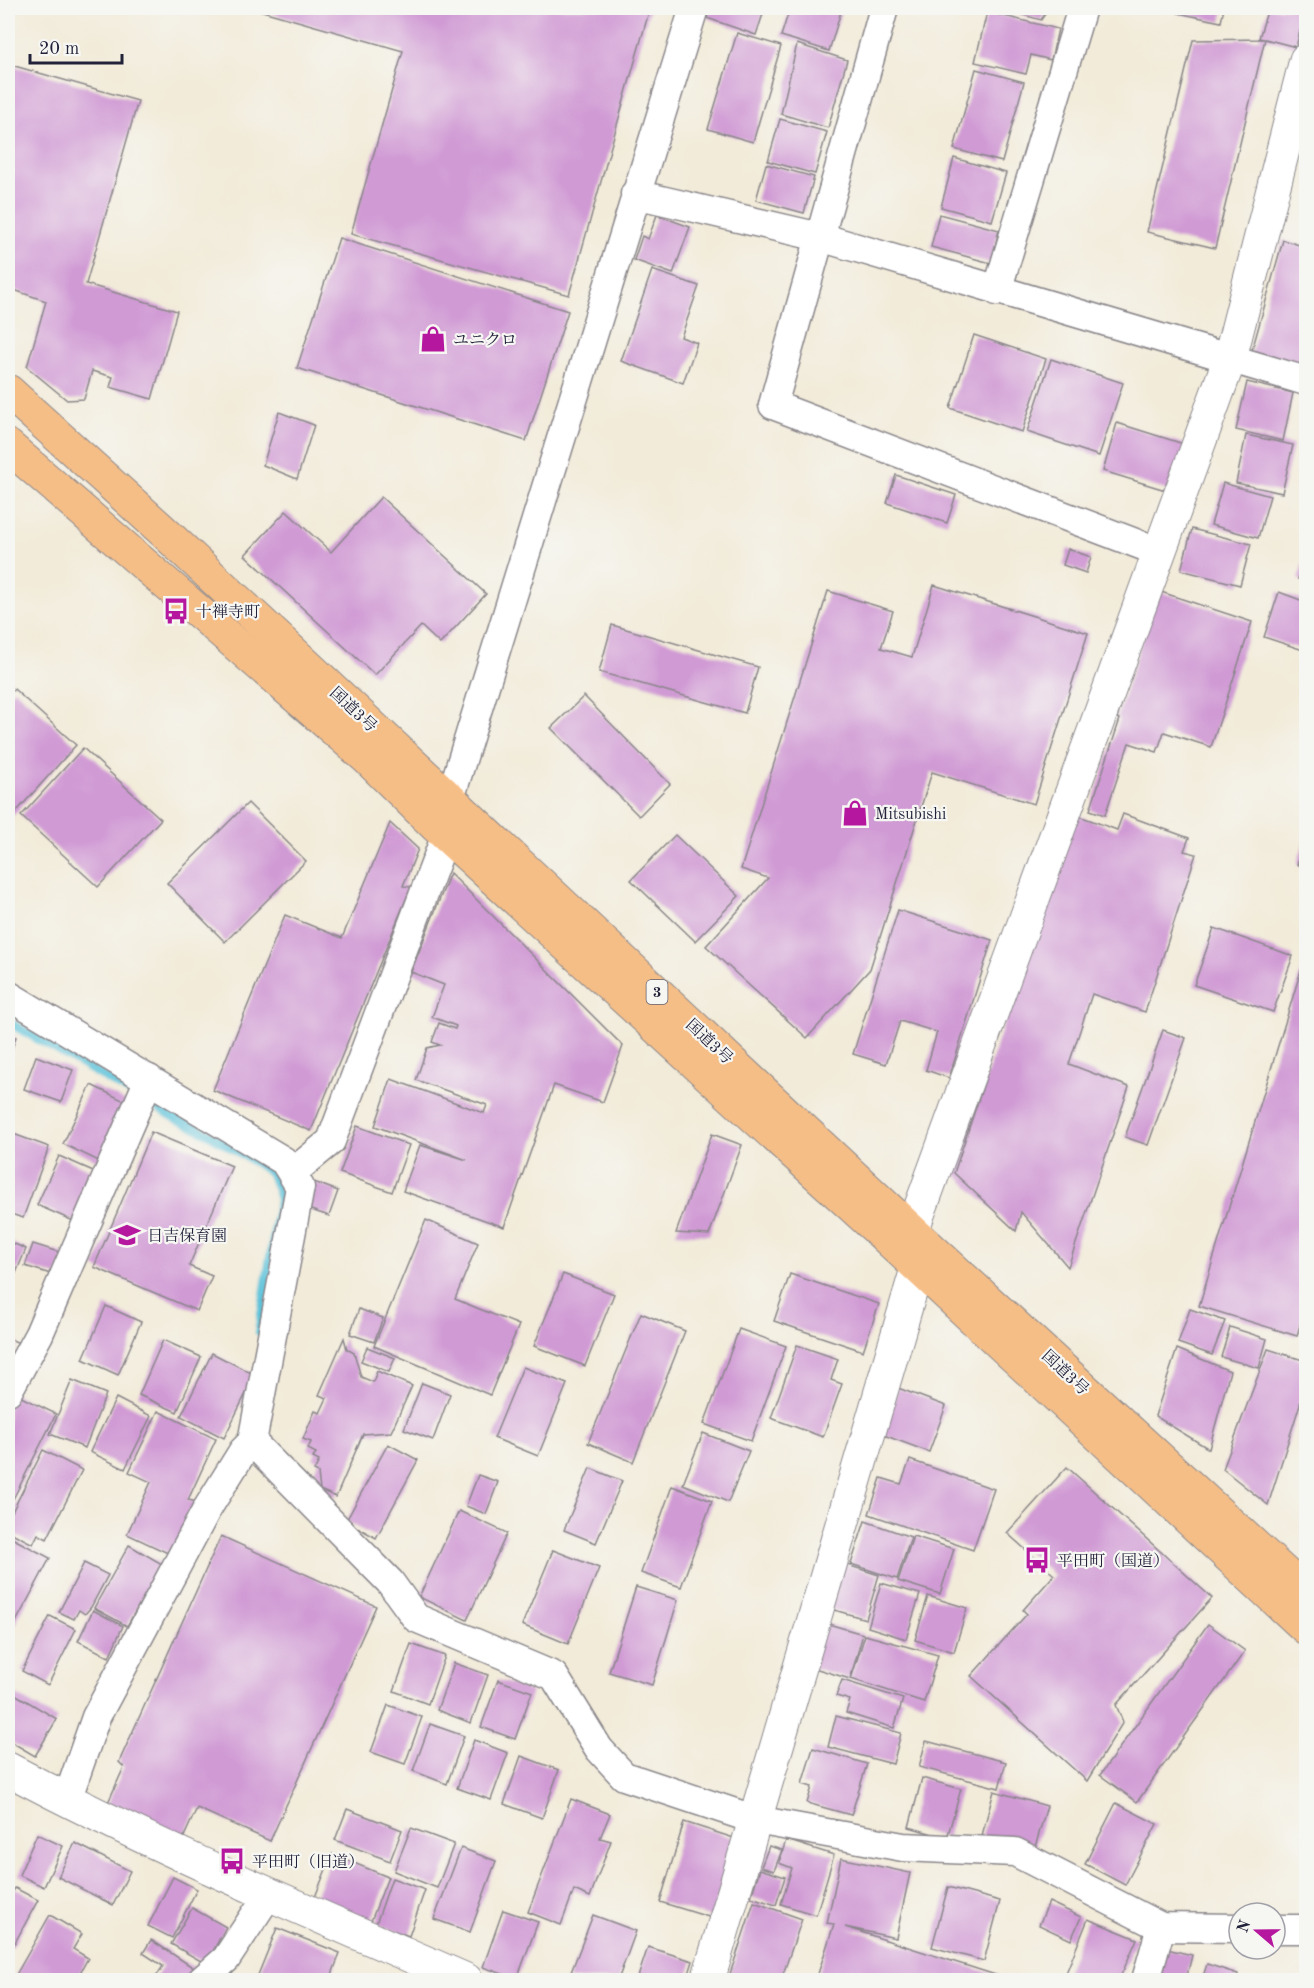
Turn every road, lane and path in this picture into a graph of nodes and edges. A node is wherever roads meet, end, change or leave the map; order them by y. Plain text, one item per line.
1 (694, 8) edge
2 (884, 8) edge
3 (1082, 8) edge
4 (1306, 60) edge
5 (635, 194) junction
6 (820, 237) junction
7 (998, 291) junction
8 (1230, 358) junction
9 (1306, 381) edge
10 (8, 391) edge
11 (8, 446) edge
12 (1159, 552) junction
13 (450, 799) junction
14 (446, 835) junction
15 (8, 995) edge
16 (149, 1079) junction
17 (291, 1173) junction
18 (912, 1231) junction
19 (917, 1269) junction
20 (8, 1392) edge
21 (252, 1442) junction
22 (1306, 1593) edge
23 (1306, 1628) edge
24 (8, 1769) edge
25 (67, 1800) junction
26 (756, 1820) junction
27 (268, 1894) junction
28 (1161, 1927) junction
29 (1227, 1928) edge
30 (1287, 1929) edge
31 (1306, 1929) edge
32 (214, 1976) edge
33 (466, 1980) edge
34 (708, 1980) edge
35 (1146, 1980) edge

1 - 5 street
2 - 6 street
3 - 7 street
4 - 8 street
5 - 6 street
5 - 13 street
6 - 7 street
6 - 12 street
7 - 8 street
8 - 9 street
8 - 12 street
10 - 13 highway, 国道3号 / 3
11 - 14 highway, 国道3号 / 3
12 - 18 street
13 - 18 highway, 国道3号 / 3
14 - 17 street
14 - 19 highway, 国道3号 / 3
15 - 16 street
16 - 17 street
16 - 20 street
17 - 21 street
18 - 19 street
18 - 22 highway, 国道3号 / 3
19 - 23 highway, 国道3号 / 3
19 - 26 street
21 - 25 street
21 - 26 street
24 - 25 street
25 - 27 street
26 - 28 street
26 - 34 street
27 - 32 street
27 - 33 street
28 - 29 street
28 - 35 street
30 - 31 street

